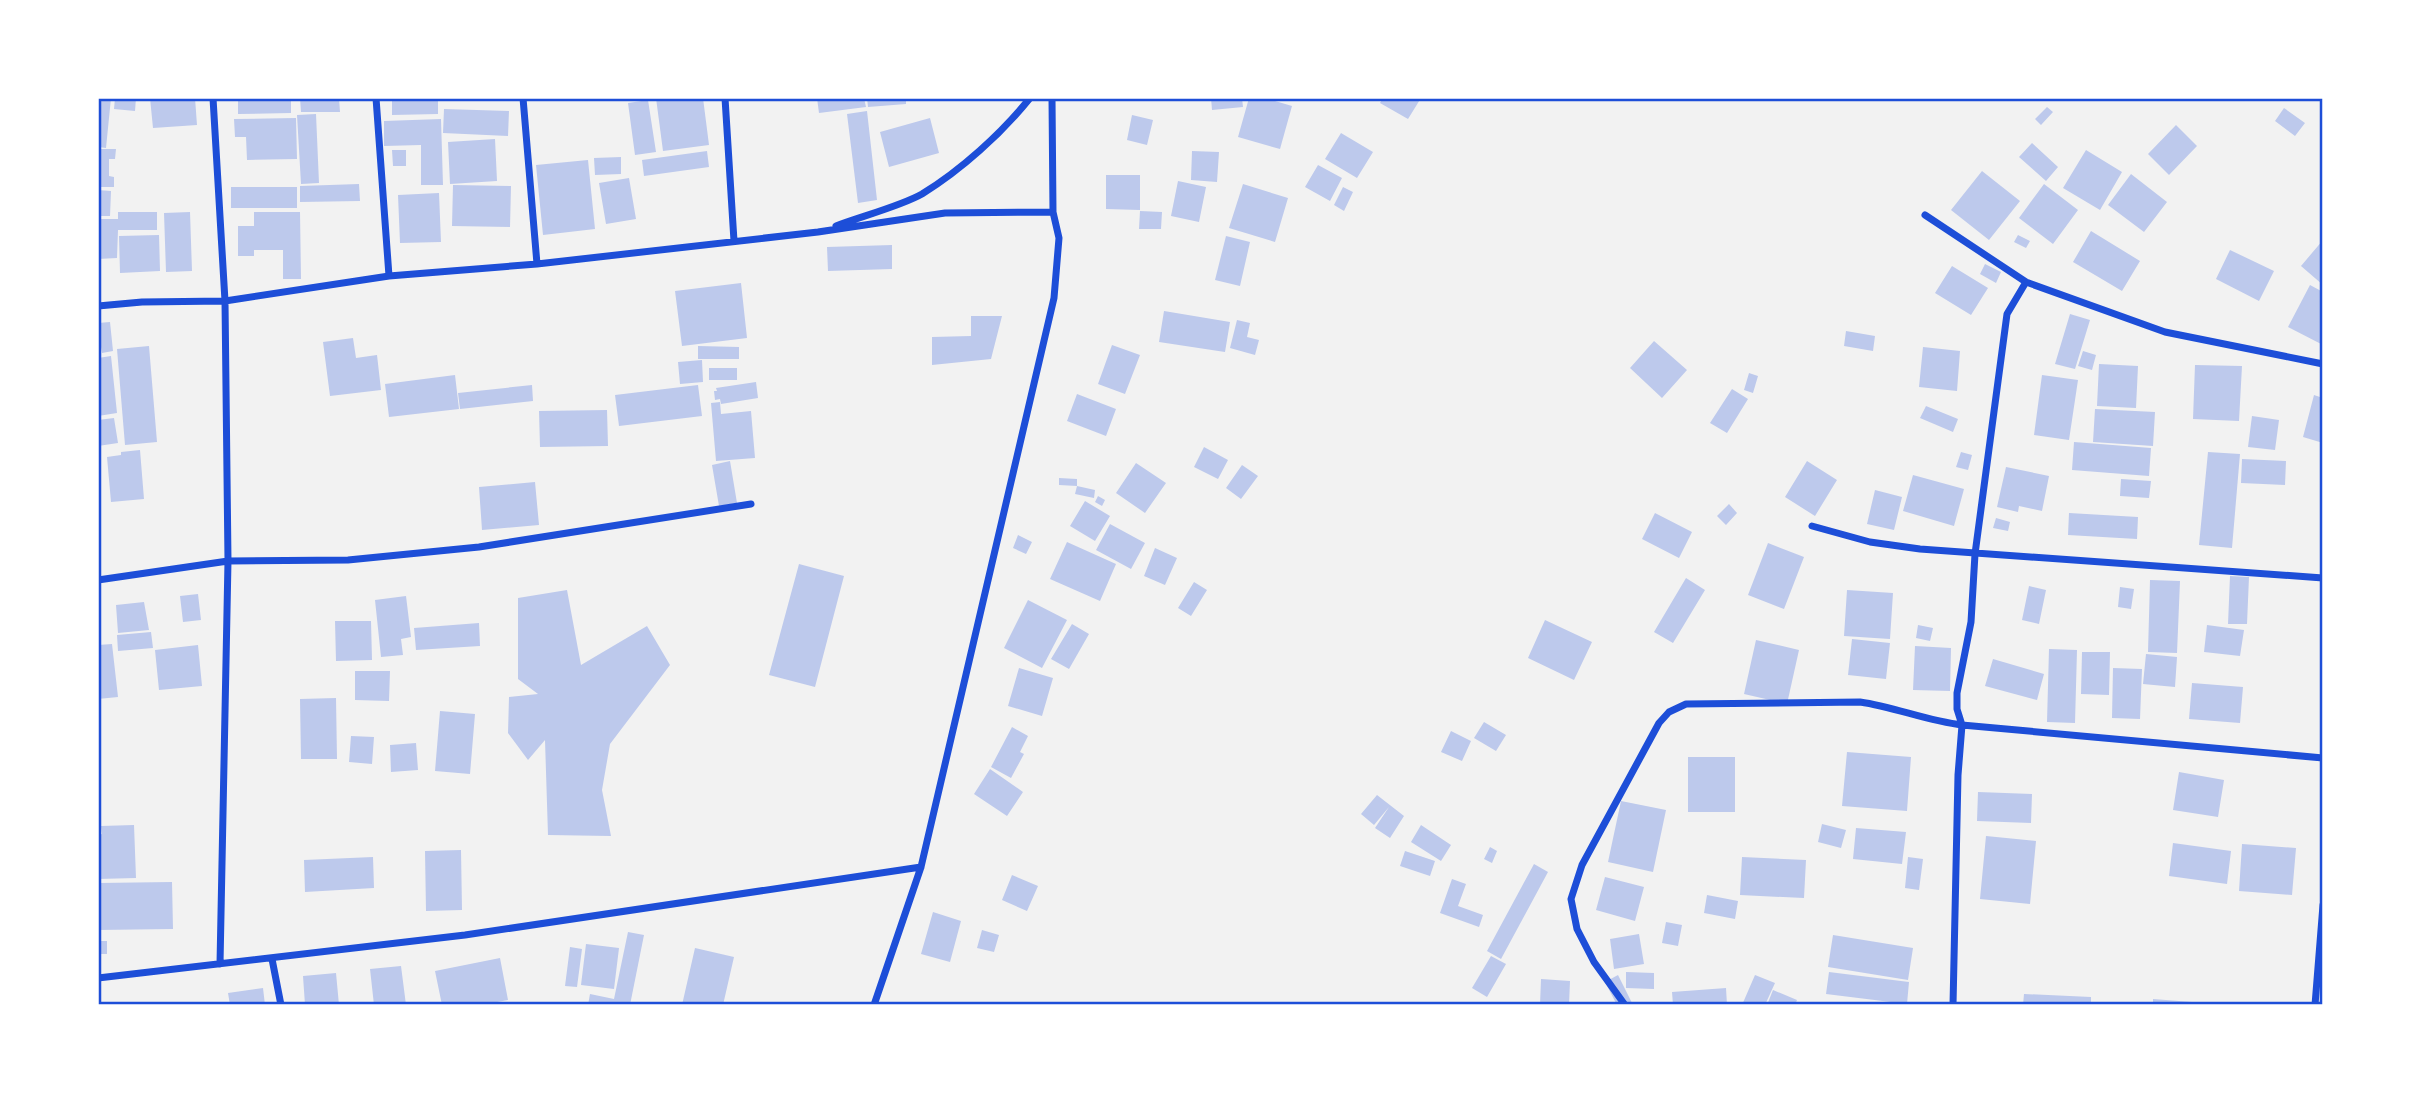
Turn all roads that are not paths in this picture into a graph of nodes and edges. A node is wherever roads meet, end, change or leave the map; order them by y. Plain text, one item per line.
1 (213, 98) edge
2 (376, 98) edge
3 (523, 98) edge
4 (725, 98) edge
5 (1030, 98) edge
6 (1052, 98) edge
7 (1053, 212) junction
8 (1925, 215) dead end
9 (818, 232) junction
10 (734, 242) junction
11 (537, 264) junction
12 (389, 276) junction
13 (2026, 282) junction
14 (225, 302) junction
15 (98, 306) edge
16 (2323, 364) edge
17 (751, 504) dead end
18 (1812, 526) dead end
19 (1975, 554) junction
20 (228, 561) junction
21 (2323, 578) edge
22 (98, 580) edge
23 (1962, 725) junction
24 (2323, 758) edge
25 (921, 867) junction
26 (2323, 905) edge
27 (2322, 945) edge
28 (272, 959) junction
29 (220, 964) junction
30 (98, 978) edge
31 (281, 1005) edge
32 (874, 1005) edge
33 (1625, 1005) edge
34 (1953, 1005) edge
35 (2315, 1005) edge

1 - 14 street
2 - 12 street
3 - 11 street
4 - 10 street
5 - 9 street
6 - 7 street
7 - 9 street
7 - 25 street
8 - 13 street
9 - 10 street
10 - 11 street
11 - 12 street
12 - 14 street
13 - 16 street
13 - 19 street
14 - 15 street
14 - 20 street
17 - 20 street
18 - 19 street
19 - 21 street
19 - 23 street
20 - 22 street
20 - 29 street
23 - 24 street
23 - 33 street
23 - 34 street
25 - 28 street
25 - 32 street
26 - 27 street
27 - 35 street
28 - 29 street
28 - 31 street
29 - 30 street

